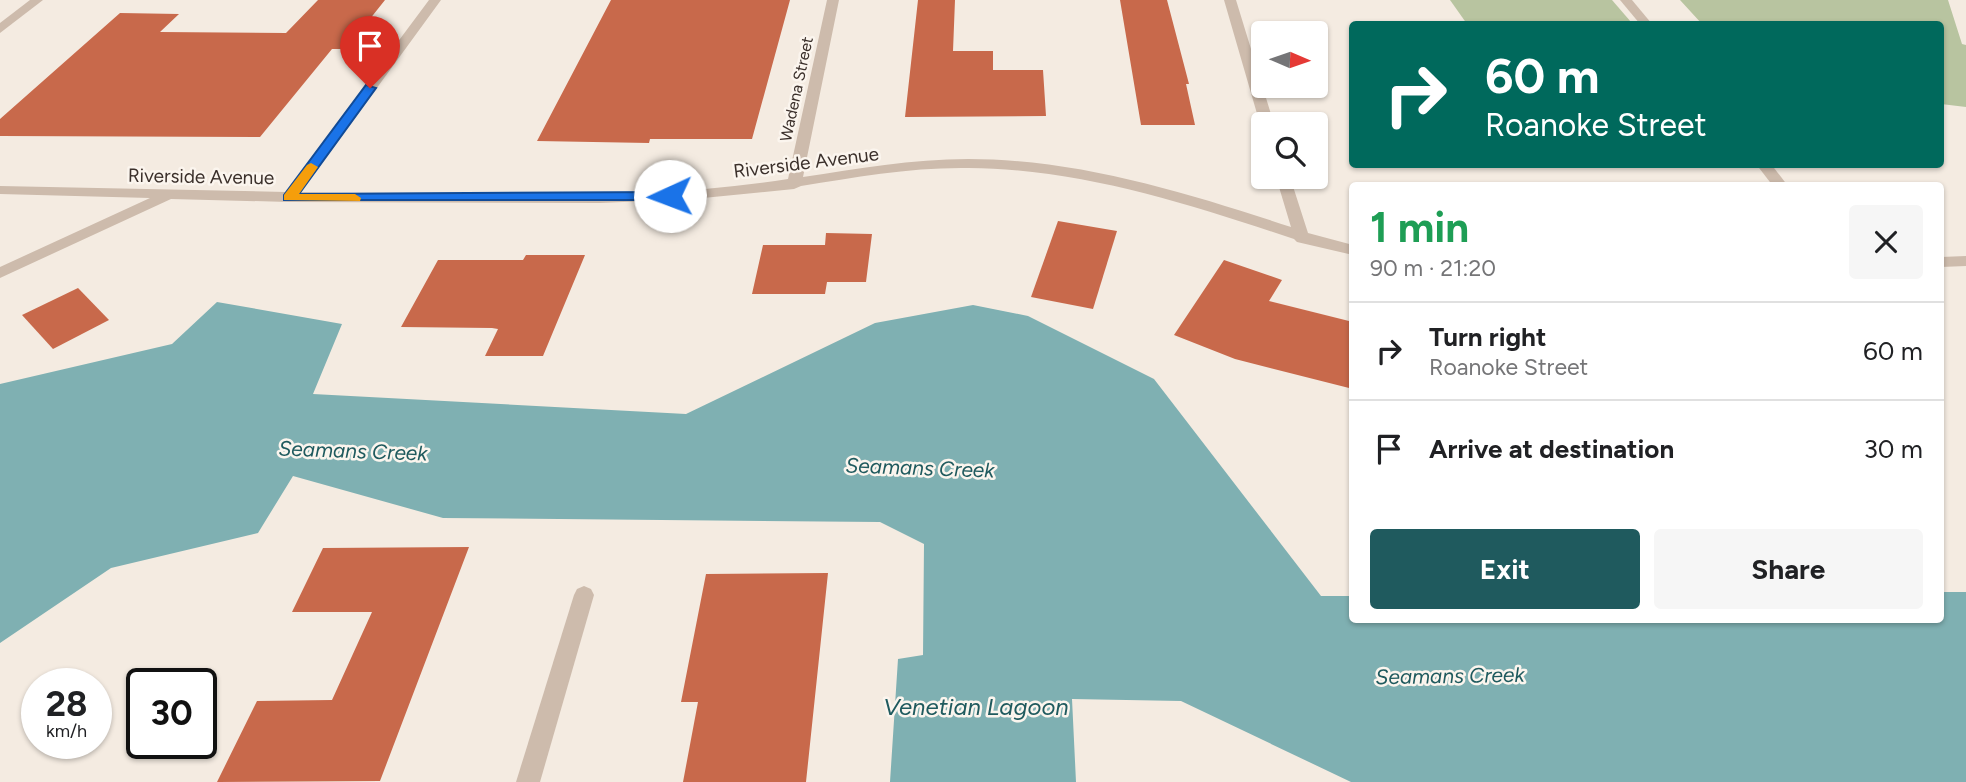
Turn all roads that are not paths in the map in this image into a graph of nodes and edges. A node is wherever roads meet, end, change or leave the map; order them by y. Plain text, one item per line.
1 (37, 0) edge
2 (435, 0) edge
3 (833, 0) edge
4 (1230, 0) edge
5 (1626, 0) edge
6 (1644, 21) edge
7 (0, 29) edge
8 (1263, 112) edge
9 (1766, 168) edge
10 (1778, 182) edge
11 (794, 185) junction
12 (1287, 189) edge
13 (0, 190) edge
14 (169, 195) junction
15 (289, 198) junction
16 (1302, 239) junction
17 (1349, 249) edge
18 (1966, 261) edge
19 (1944, 262) edge
20 (0, 273) edge
21 (584, 595) dead end
22 (528, 782) edge

1 - 7 street
2 - 15 street
3 - 11 street, Wadena Street
4 - 8 street
5 - 6 street
9 - 10 street
11 - 15 street, Riverside Avenue
11 - 16 street, Riverside Avenue
12 - 16 street
13 - 14 street, Riverside Avenue
14 - 15 street, Riverside Avenue
14 - 20 street
16 - 17 street, Riverside Avenue
18 - 19 street
21 - 22 street

